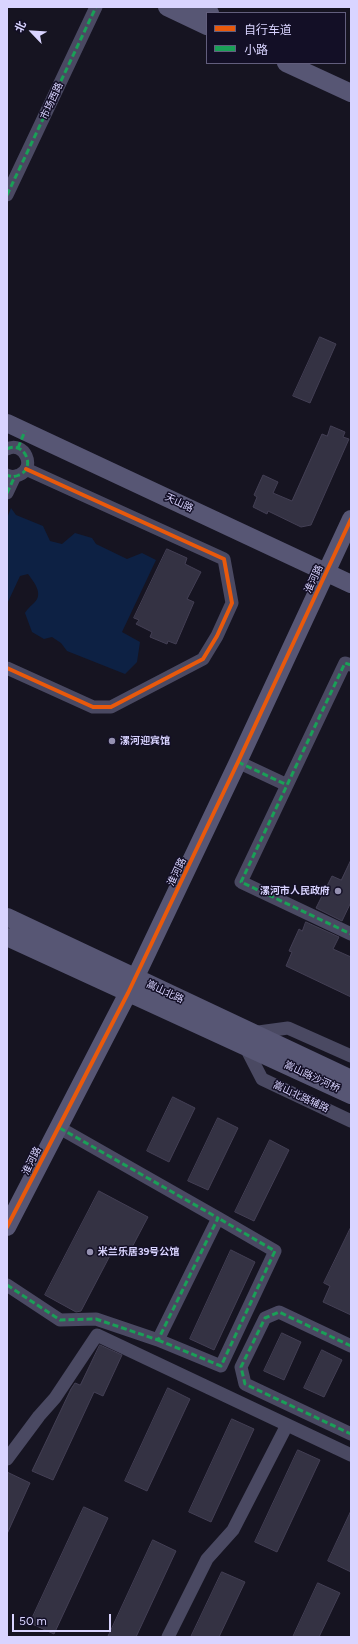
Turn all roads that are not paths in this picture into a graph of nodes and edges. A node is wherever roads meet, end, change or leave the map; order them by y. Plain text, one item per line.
1 (96, 7) edge
2 (167, 7) edge
3 (198, 7) edge
4 (208, 12) edge
5 (206, 26) edge
6 (288, 64) edge
7 (317, 64) edge
8 (351, 80) edge
9 (351, 93) edge
10 (7, 196) edge
11 (7, 423) edge
12 (26, 432) junction
13 (12, 448) edge
14 (26, 469) junction
15 (11, 476) edge
16 (7, 493) edge
17 (351, 519) edge
18 (326, 572) junction
19 (351, 584) edge
20 (351, 665) edge
21 (7, 668) edge
22 (238, 762) junction
23 (287, 785) junction
24 (7, 917) edge
25 (351, 934) edge
26 (7, 937) edge
27 (131, 985) junction
28 (248, 1039) junction
29 (276, 1052) junction
30 (351, 1056) edge
31 (351, 1079) edge
32 (351, 1095) edge
33 (351, 1121) edge
34 (58, 1127) junction
35 (218, 1218) junction
36 (7, 1227) edge
37 (7, 1285) edge
38 (158, 1340) junction
39 (351, 1346) edge
40 (287, 1425) junction
41 (351, 1434) edge
42 (351, 1455) edge
43 (7, 1459) edge
44 (168, 1637) edge

1 - 10 street, 市场西路
2 - 5 street
3 - 4 street
6 - 9 street
7 - 8 street
11 - 12 street, 天山路
12 - 13 street
12 - 18 street, 天山路
13 - 14 street
14 - 15 street
14 - 21 street
15 - 16 street
17 - 18 street, 淮河路
18 - 19 street, 天山路
18 - 22 street, 淮河路
20 - 23 street
22 - 23 street
22 - 27 street, 淮河路
23 - 25 street
24 - 27 street, 嵩山北路
26 - 27 street, 嵩山北路
27 - 28 street, 嵩山北路
27 - 34 street, 淮河路
28 - 29 street, 嵩山北路
28 - 30 street
28 - 33 street, 嵩山北路辅路
29 - 31 street, 嵩山路沙河桥
29 - 32 street, 嵩山路沙河桥
34 - 35 street
34 - 36 street, 淮河路
35 - 38 street
35 - 38 street
37 - 38 street
39 - 41 street
40 - 42 street
40 - 43 street
40 - 44 street

